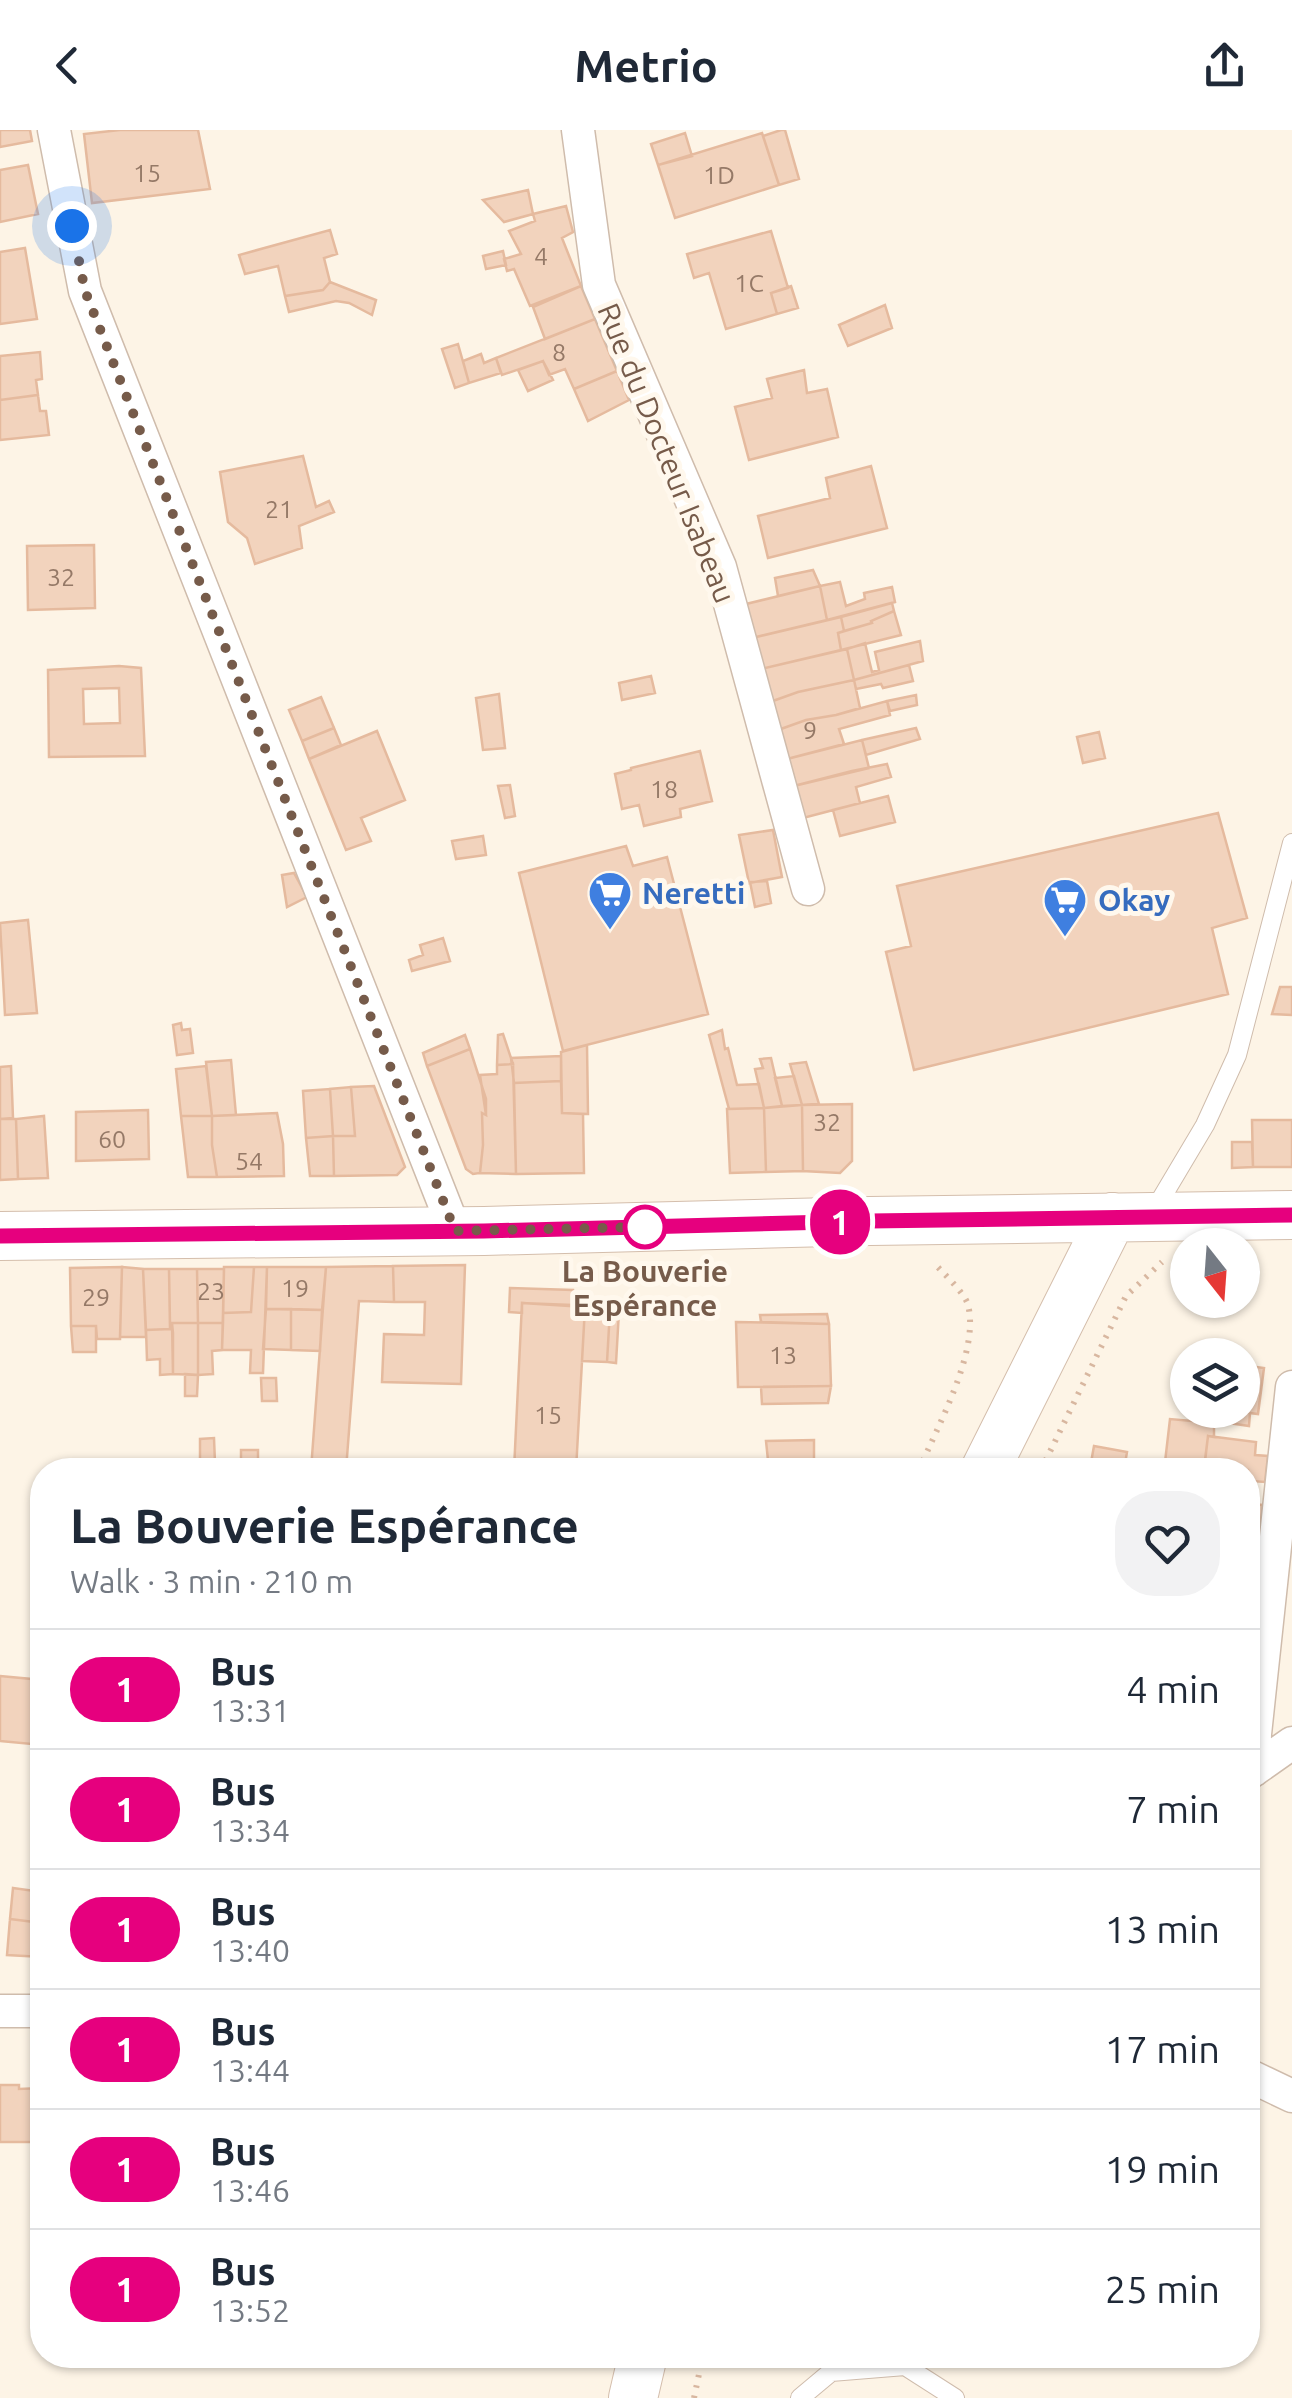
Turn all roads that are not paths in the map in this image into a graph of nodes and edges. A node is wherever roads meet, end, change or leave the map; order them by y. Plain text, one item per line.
1 (54, 130) edge
2 (578, 130) edge
3 (1292, 843) edge
4 (808, 889) dead end
5 (1292, 1215) edge
6 (1131, 1218) junction
7 (455, 1231) junction
8 (0, 1236) edge
9 (1292, 1387) edge
10 (992, 1458) edge
11 (1260, 1687) edge
12 (1292, 1743) edge
13 (1260, 1766) edge
14 (0, 2011) edge
15 (30, 2011) edge
16 (1260, 2081) edge
17 (1292, 2096) edge
18 (640, 2368) edge
19 (880, 2368) edge
20 (908, 2368) edge
21 (633, 2398) edge
22 (800, 2398) edge
23 (955, 2398) edge

1 - 7 street
2 - 4 street, Rue du Docteur Isabeau
3 - 6 lane
5 - 6 main road
6 - 7 main road
6 - 10 main road
7 - 8 main road
9 - 11 street
12 - 13 street
14 - 15 street
16 - 17 street
18 - 21 main road
19 - 22 lane
20 - 23 lane

